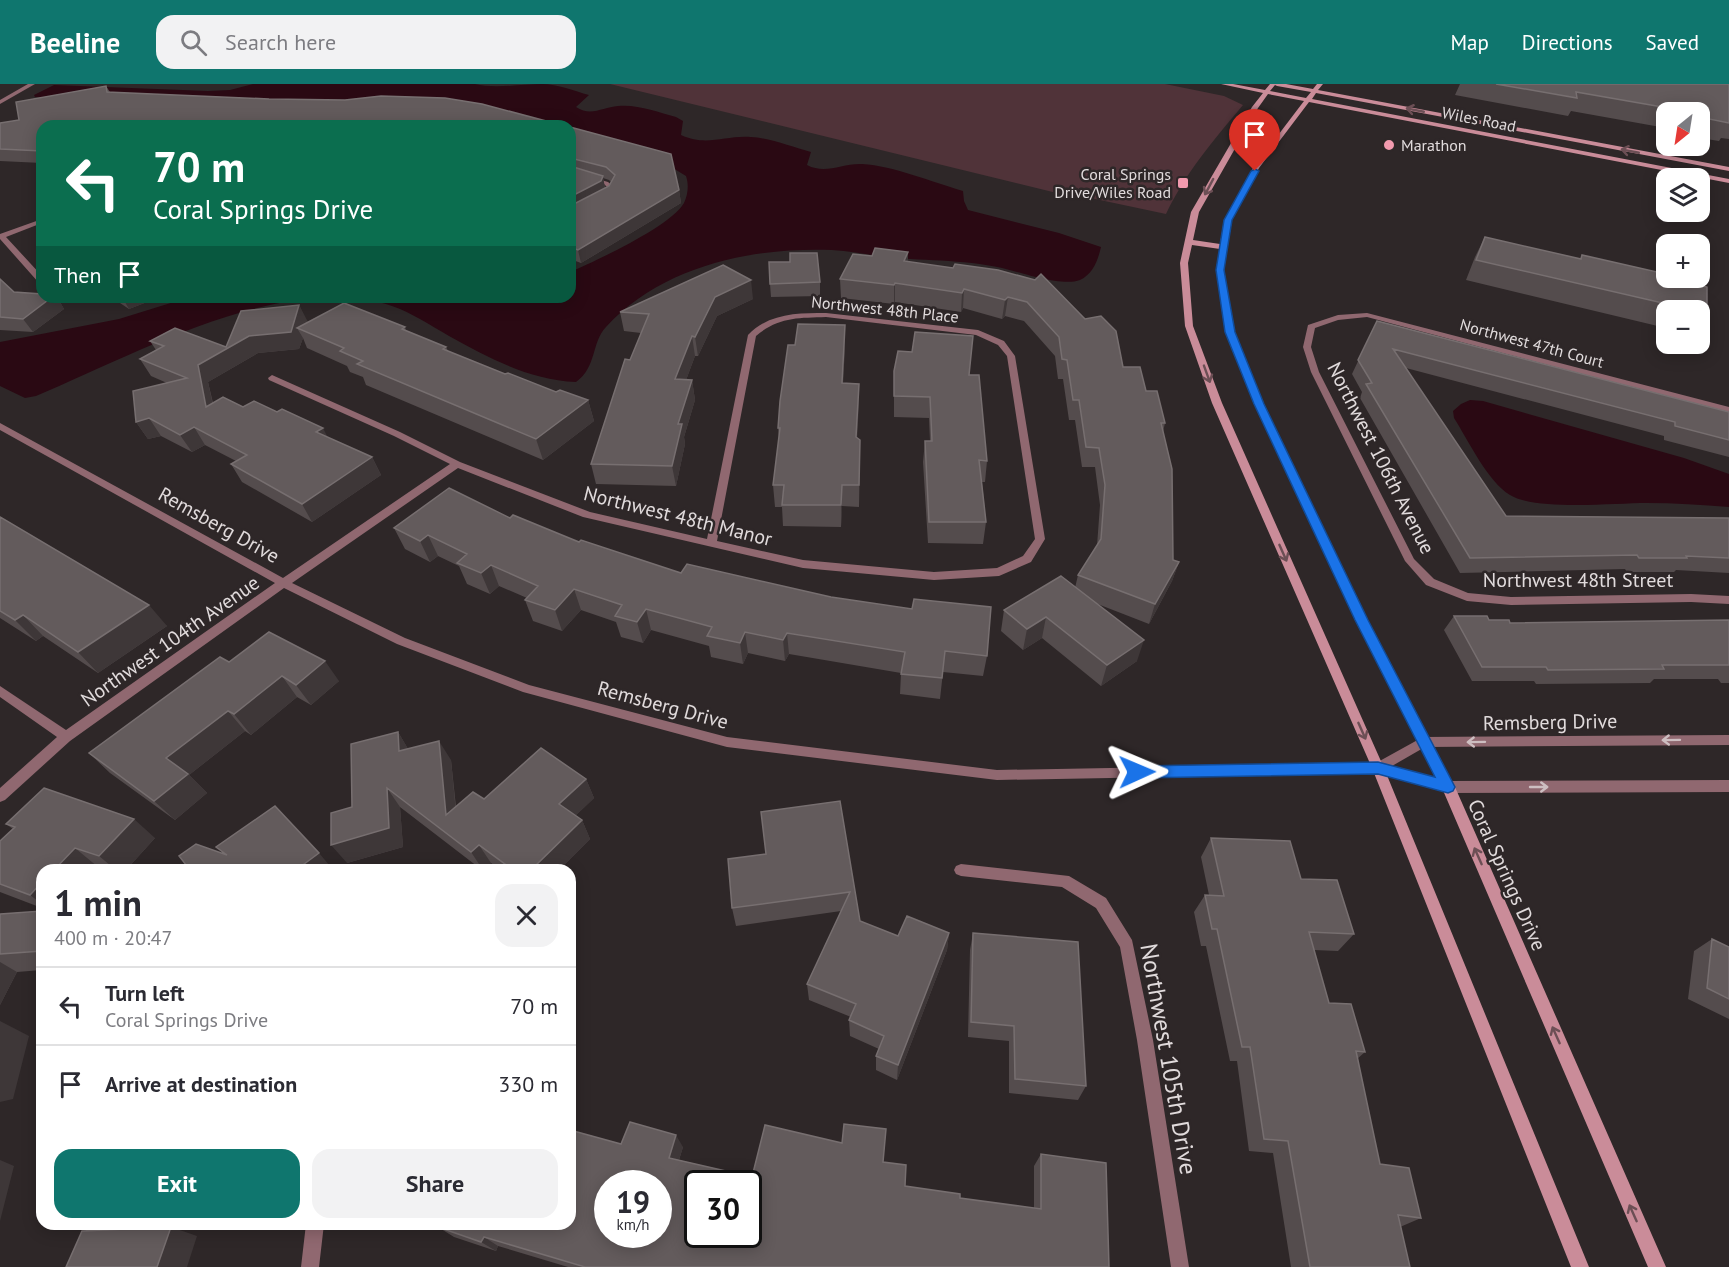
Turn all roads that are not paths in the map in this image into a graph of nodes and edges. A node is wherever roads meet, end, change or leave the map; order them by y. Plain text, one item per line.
1 (32, 84) edge
2 (1224, 84) edge
3 (1320, 84) edge
4 (1272, 87) edge
5 (1311, 96) junction
6 (0, 102) edge
7 (1729, 169) edge
8 (576, 175) edge
9 (1729, 181) edge
10 (598, 201) edge
11 (36, 223) edge
12 (1, 236) edge
13 (1188, 242) junction
14 (1223, 248) junction
15 (36, 274) edge
16 (1327, 319) joint
17 (272, 378) dead end
18 (1729, 410) edge
19 (0, 426) edge
20 (457, 464) junction
21 (711, 544) junction
22 (1027, 559) joint
23 (1430, 582) joint
24 (284, 583) junction
25 (1729, 600) edge
26 (0, 691) edge
27 (66, 737) junction
28 (1729, 740) edge
29 (1423, 742) junction
30 (1378, 768) junction
31 (1729, 786) edge
32 (1448, 787) junction
33 (0, 796) edge
34 (960, 870) dead end
35 (314, 1230) edge
36 (310, 1267) edge
37 (1180, 1267) edge
38 (1580, 1267) edge
39 (1657, 1267) edge

1 - 6 street
2 - 4 main road, Wiles Road
3 - 5 main road, Coral Springs Drive
4 - 5 main road, Wiles Road
4 - 5 main road, Wiles Road
4 -> 13 main road
7 -> 5 main road, Wiles Road
5 - 9 main road, Wiles Road
5 - 14 main road, Coral Springs Drive
8 - 10 street
11 - 12 street
12 - 15 street
13 - 14 main road
13 -> 30 main road
14 - 29 main road, Coral Springs Drive
16 - 18 street, Northwest 47th Court
16 - 23 street, Northwest 106th Avenue
17 - 20 street, Northwest 48th Manor
19 - 24 street, Remsberg Drive
20 - 21 street, Northwest 48th Manor
20 - 24 street, Northwest 104th Avenue
21 - 22 street, Northwest 48th Manor
21 - 22 street, Northwest 48th Place
23 - 25 street, Northwest 48th Street
24 - 27 street, Northwest 104th Avenue
24 - 30 street, Remsberg Drive
26 - 27 street
27 - 33 street, Northwest 104th Avenue
28 -> 29 street, Remsberg Drive
29 - 30 street, Remsberg Drive
29 - 32 main road, Coral Springs Drive
30 - 32 street, Remsberg Drive
30 - 38 main road
32 -> 31 street, Remsberg Drive
39 -> 32 main road, Coral Springs Drive
34 - 37 street, Northwest 105th Drive
35 - 36 street

